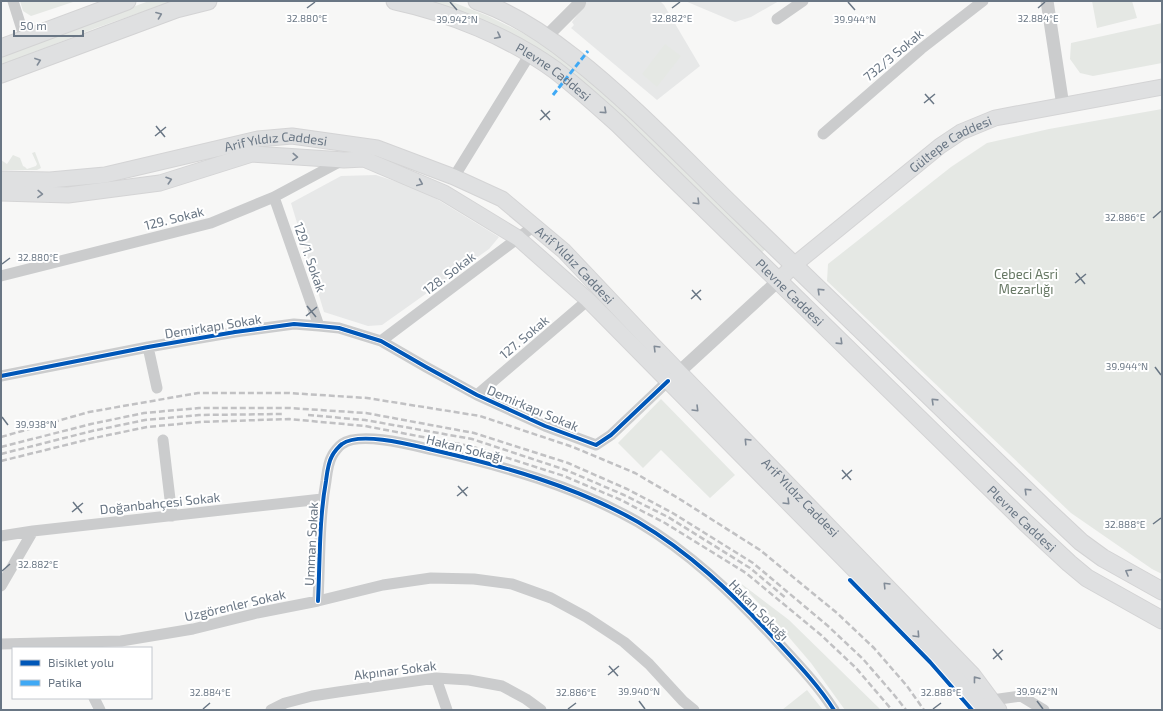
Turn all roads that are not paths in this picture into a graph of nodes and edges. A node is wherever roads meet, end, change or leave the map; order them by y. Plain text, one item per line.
1 (13, 1) edge
2 (127, 1) edge
3 (208, 1) edge
4 (395, 1) edge
5 (477, 1) edge
6 (580, 1) edge
7 (803, 1) edge
8 (983, 1) edge
9 (1047, 1) edge
10 (777, 19) dead end
11 (546, 37) junction
12 (26, 39) junction
13 (1, 48) edge
14 (530, 54) junction
15 (1, 74) edge
16 (1162, 87) edge
17 (1063, 106) junction
18 (823, 134) dead end
19 (344, 160) junction
20 (454, 177) junction
21 (1, 179) edge
22 (1, 193) edge
23 (274, 197) junction
24 (534, 226) junction
25 (518, 238) junction
26 (794, 265) junction
27 (1, 276) edge
28 (778, 281) junction
29 (588, 300) junction
30 (319, 326) junction
31 (381, 341) junction
32 (148, 347) junction
33 (1, 376) edge
34 (674, 377) junction
35 (157, 388) dead end
36 (477, 394) junction
37 (163, 440) dead end
38 (341, 444) joint
39 (322, 500) junction
40 (172, 516) junction
41 (33, 531) junction
42 (1, 536) edge
43 (1, 586) edge
44 (1162, 591) edge
45 (318, 601) junction
46 (1162, 620) edge
47 (1, 644) edge
48 (66, 645) edge
49 (436, 678) junction
50 (94, 699) edge
51 (989, 706) edge
52 (100, 710) edge
53 (271, 710) edge
54 (446, 710) edge
55 (541, 710) edge
56 (694, 710) edge
57 (834, 710) edge
58 (1044, 710) edge

1 - 12 street
2 - 12 main road
15 -> 3 main road
4 -> 14 main road, Plevne Caddesi
5 - 11 main road, Plevne Caddesi
6 - 11 street
7 - 10 street
8 - 18 street, 732/3 Sokak
9 - 17 street
11 - 26 main road, Plevne Caddesi
12 - 13 main road
14 - 20 street
14 -> 28 main road, Plevne Caddesi
16 - 17 main road, Gültepe Caddesi
17 - 26 main road, Gültepe Caddesi
22 -> 19 main road, Arif Yıldız Caddesi
19 - 23 street, 129. Sokak
19 -> 25 main road, Arif Yıldız Caddesi
20 - 21 main road, Arif Yıldız Caddesi
20 - 24 main road, Arif Yıldız Caddesi
23 - 27 street, 129. Sokak
23 - 30 street, 129/1. Sokak
24 - 25 street, 128. Sokak
34 -> 24 main road, Arif Yıldız Caddesi
25 - 29 main road, Arif Yıldız Caddesi
25 - 31 street, 128. Sokak
26 - 28 main road, Gültepe Caddesi
44 -> 26 main road, Plevne Caddesi
28 - 34 street
28 -> 46 main road, Plevne Caddesi
29 - 34 main road, Arif Yıldız Caddesi
29 - 36 street, 127. Sokak
30 - 31 street, Demirkapı Sokak
30 - 32 street, Demirkapı Sokak
31 - 36 street, Demirkapı Sokak
32 - 33 street, Demirkapı Sokak
32 - 35 street
34 - 36 street, Demirkapı Sokak
34 - 51 main road, Arif Yıldız Caddesi
37 - 40 street
38 - 39 street, Umman Sokak
38 - 57 street, Hakan Sokağı
39 - 40 street, Doğanbahçesi Sokak
39 - 45 street, Umman Sokak
40 - 41 street, Doğanbahçesi Sokak
41 - 42 street, Doğanbahçesi Sokak
41 - 43 street
45 - 48 street, Uzgörenler Sokak
45 - 56 street, Uzgörenler Sokak
47 - 48 street, Uzgörenler Sokak
49 - 53 street, Akpınar Sokak
49 - 54 street
49 - 55 street, Akpınar Sokak
50 - 52 street
51 - 58 street

